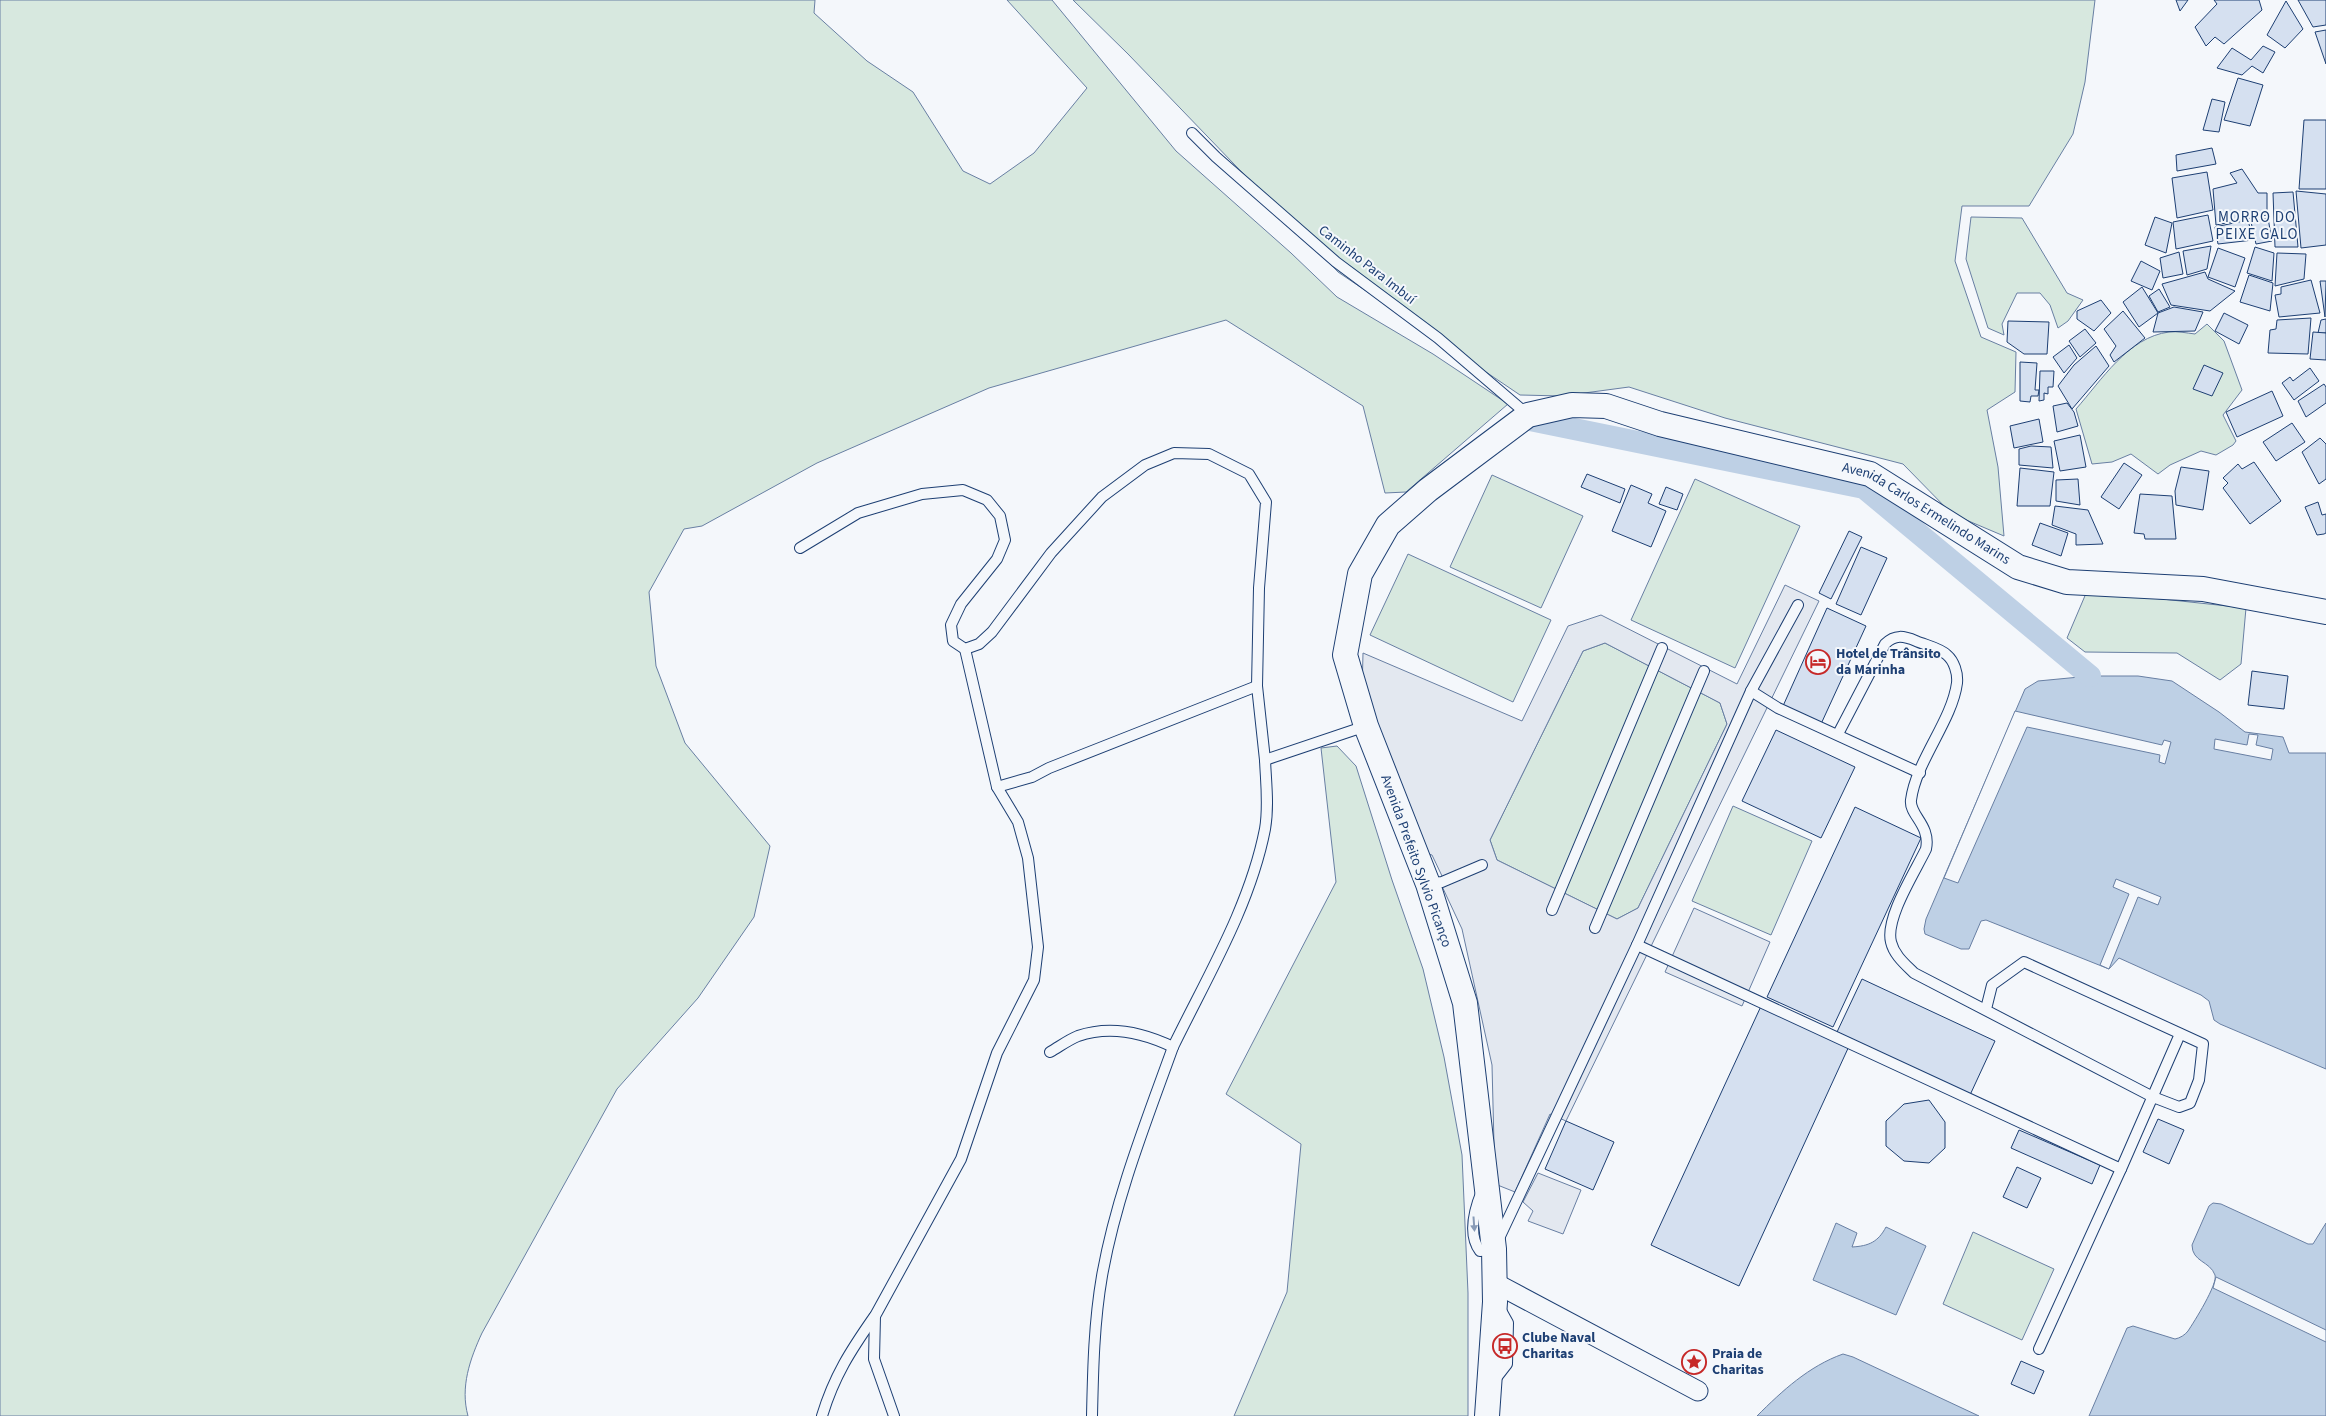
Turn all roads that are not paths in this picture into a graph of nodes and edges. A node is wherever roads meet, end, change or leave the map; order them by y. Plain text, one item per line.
1 (1192, 133) dead end
2 (1528, 416) junction
3 (800, 548) dead end
4 (1798, 605) dead end
5 (2326, 612) edge
6 (1662, 648) dead end
7 (965, 649) junction
8 (1704, 671) dead end
9 (1257, 686) junction
10 (1751, 691) junction
11 (1366, 726) junction
12 (1838, 734) junction
13 (1265, 760) junction
14 (1920, 773) junction
15 (997, 787) junction
16 (1482, 866) dead end
17 (1428, 884) junction
18 (1552, 910) dead end
19 (1595, 928) dead end
20 (1636, 945) junction
21 (1986, 1008) junction
22 (2180, 1034) junction
23 (1173, 1047) junction
24 (1050, 1052) dead end
25 (2153, 1097) junction
26 (2121, 1169) junction
27 (1494, 1249) junction
28 (1495, 1292) junction
29 (875, 1316) junction
30 (2039, 1349) dead end
31 (1698, 1391) dead end
32 (822, 1416) edge
33 (894, 1416) edge
34 (1092, 1416) edge
35 (1487, 1416) edge

1 - 2 lane, Caminho Para Imbuí
2 - 5 street, Avenida Carlos Ermelindo Marins
2 - 11 street, Avenida Prefeito Sylvio Picanço
3 - 7 lane
4 - 10 lane
6 - 18 lane
7 - 9 lane
7 - 15 lane
8 - 19 lane
9 - 13 lane
9 - 15 lane
10 - 12 lane
10 - 20 lane
11 - 13 lane
11 - 17 street, Avenida Prefeito Sylvio Picanço
12 - 14 lane
12 - 14 lane
13 - 23 lane
14 - 21 lane
15 - 29 lane
16 - 17 lane
17 - 27 street, Avenida Prefeito Sylvio Picanço
20 - 26 lane
20 - 27 lane
21 - 22 lane
21 - 25 lane
22 - 25 lane
22 - 25 lane
23 - 24 lane
23 - 34 lane
25 - 26 lane
26 - 30 lane
27 - 28 street, Avenida Prefeito Sylvio Picanço
28 - 31 street
28 - 35 street, Avenida Prefeito Sylvio Picanço
29 - 32 lane
29 - 33 lane

